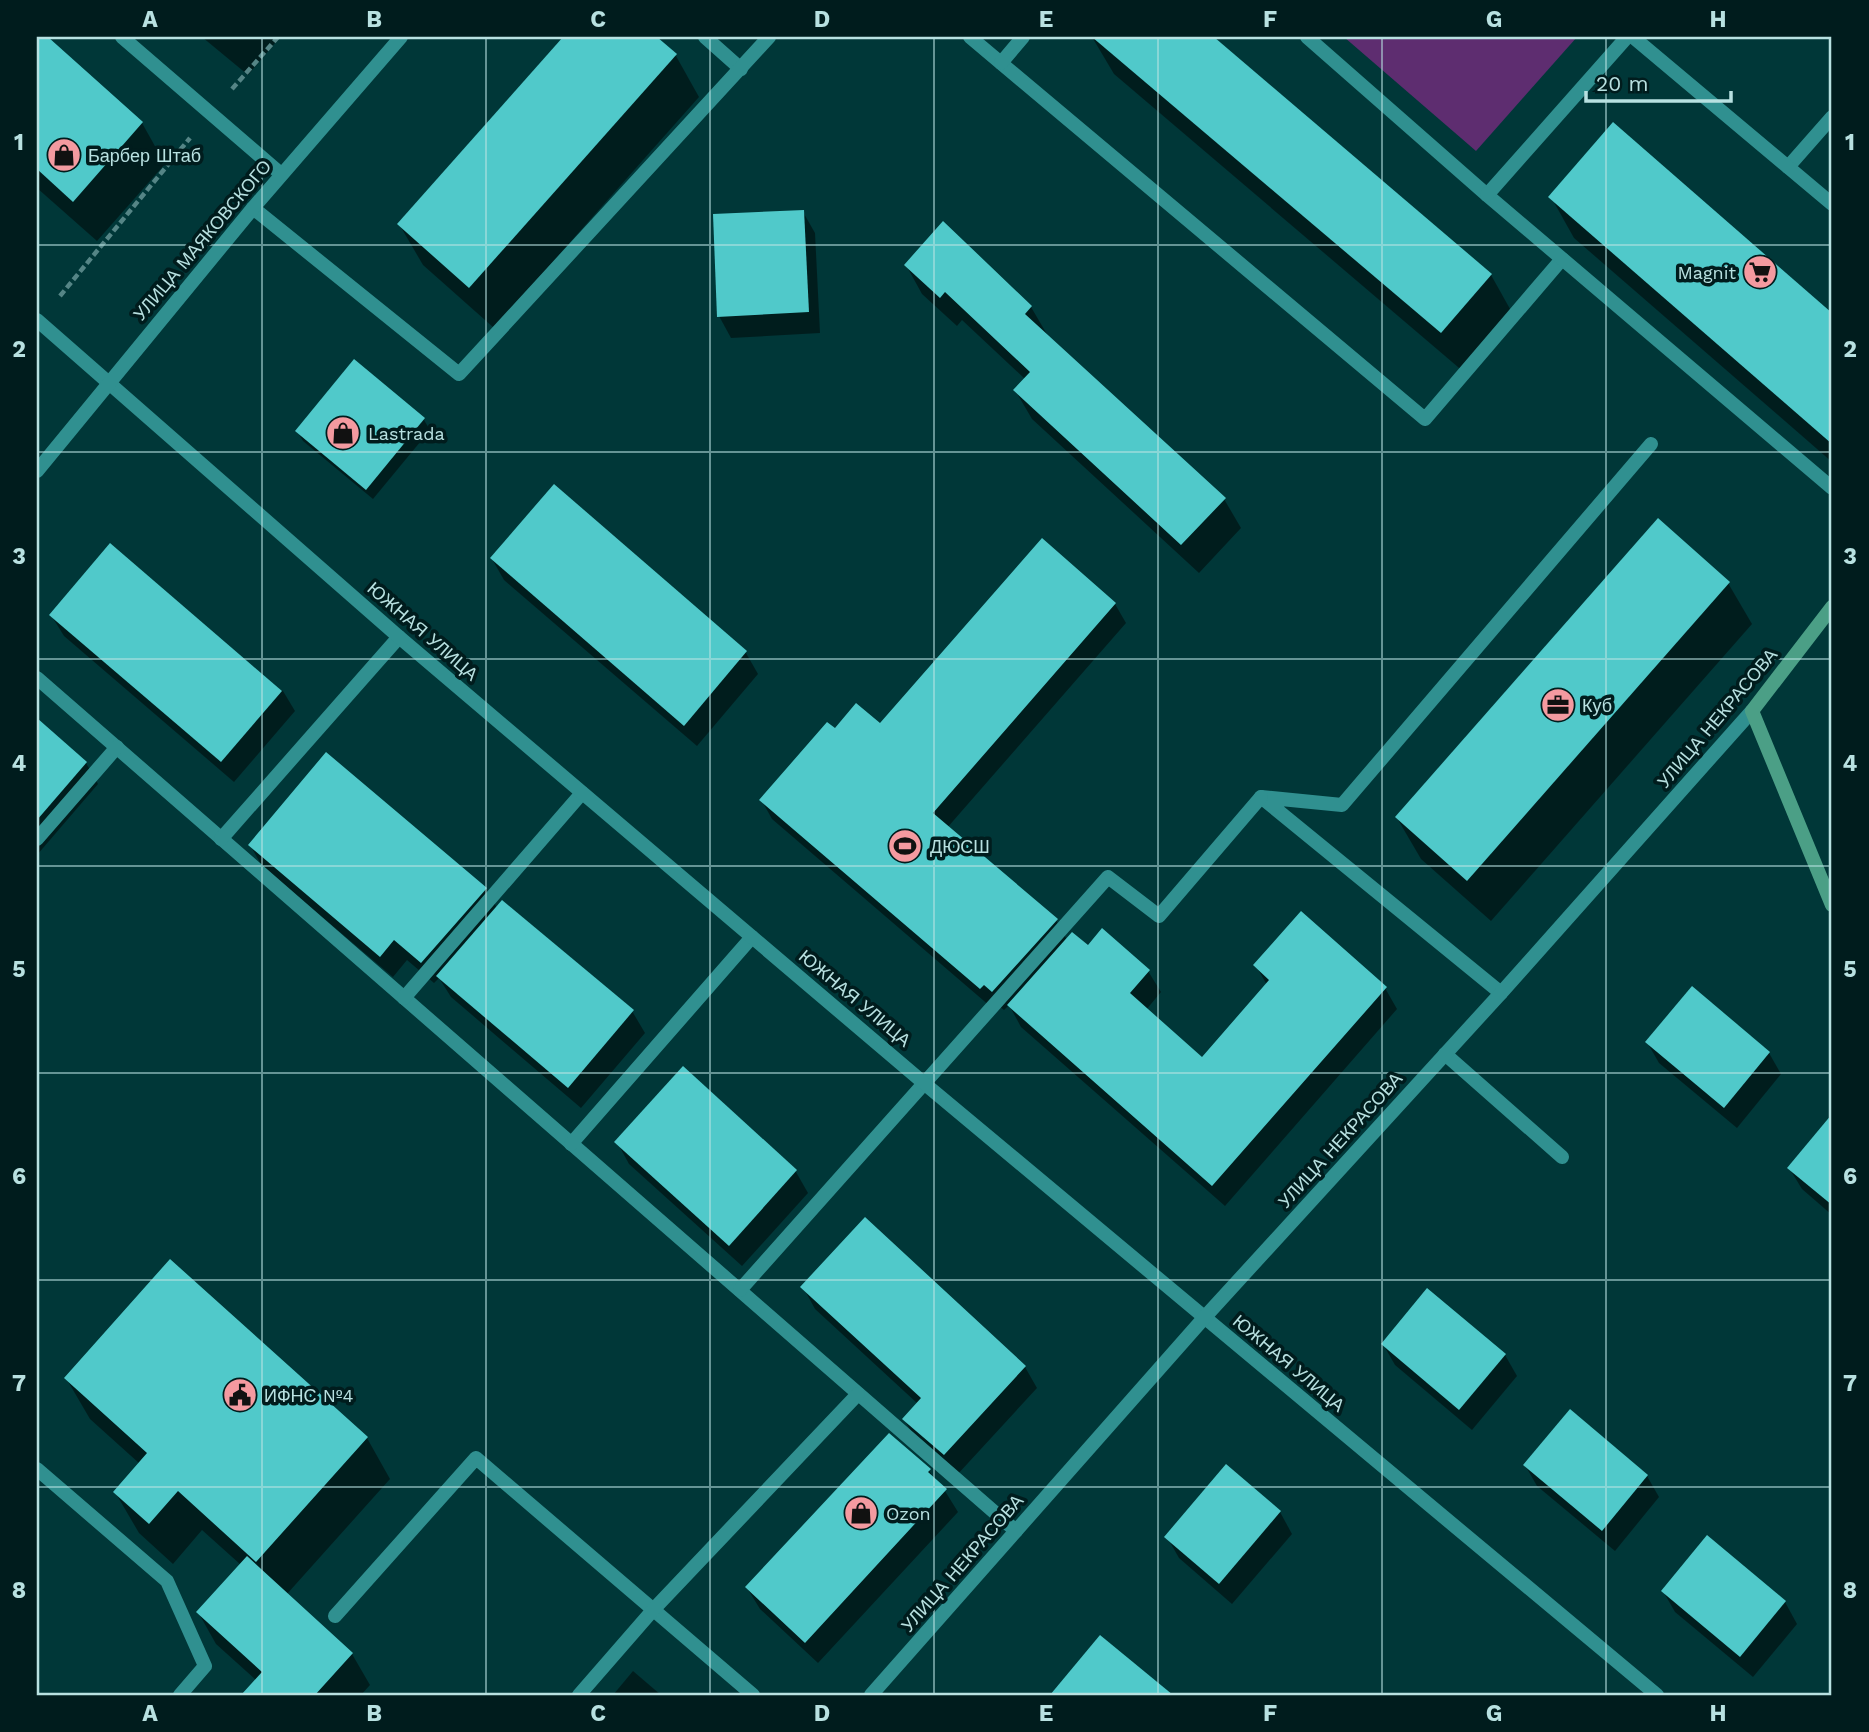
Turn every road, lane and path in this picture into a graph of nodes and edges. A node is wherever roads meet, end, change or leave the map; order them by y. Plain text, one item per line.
1 (122, 37) edge
2 (278, 37) edge
3 (401, 37) edge
4 (705, 37) edge
5 (769, 37) edge
6 (970, 37) edge
7 (1023, 37) edge
8 (1307, 37) edge
9 (1627, 37) edge
10 (1633, 37) edge
11 (1001, 63) junction
12 (741, 69) junction
13 (211, 113) junction
14 (1832, 117) edge
15 (1788, 167) junction
16 (281, 174) junction
17 (1486, 194) junction
18 (1832, 204) edge
19 (253, 208) junction
20 (1562, 259) junction
21 (38, 321) edge
22 (109, 384) junction
23 (1651, 444) dead end
24 (37, 471) edge
25 (1832, 488) edge
26 (1832, 607) edge
27 (399, 637) junction
28 (37, 677) edge
29 (1752, 710) junction
30 (117, 747) junction
31 (582, 793) junction
32 (1261, 797) junction
33 (37, 839) edge
34 (221, 839) junction
35 (1832, 905) edge
36 (752, 937) junction
37 (1501, 993) junction
38 (404, 998) junction
39 (1445, 1054) junction
40 (925, 1084) junction
41 (571, 1144) junction
42 (1562, 1157) dead end
43 (740, 1290) junction
44 (1204, 1318) junction
45 (858, 1394) junction
46 (37, 1469) edge
47 (1016, 1531) junction
48 (653, 1610) junction
49 (335, 1616) dead end
50 (180, 1695) edge
51 (579, 1695) edge
52 (753, 1695) edge
53 (871, 1695) edge
54 (1657, 1695) edge

1 - 13 street
2 - 13 path
3 - 16 street, УЛИЦА МАЯКОВСКОГО
4 - 12 street
5 - 12 street
6 - 11 street
7 - 11 street
8 - 17 street
9 - 17 street
10 - 15 street
11 - 20 street
12 - 19 street
13 - 16 street
13 - 21 path
14 - 15 street
15 - 18 street
16 - 19 street, УЛИЦА МАЯКОВСКОГО
17 - 20 street
19 - 22 street, УЛИЦА МАЯКОВСКОГО
20 - 25 street
21 - 22 street, ЮЖНАЯ УЛИЦА
22 - 24 street, УЛИЦА МАЯКОВСКОГО
22 - 27 street, ЮЖНАЯ УЛИЦА
23 - 32 street
26 - 29 main road, УЛИЦА НЕКРАСОВА
27 - 31 street, ЮЖНАЯ УЛИЦА
27 - 34 street
28 - 30 street
29 - 35 main road
29 - 37 street, УЛИЦА НЕКРАСОВА
30 - 33 street
30 - 34 street
31 - 36 street, ЮЖНАЯ УЛИЦА
31 - 38 street
32 - 37 street
32 - 40 street
34 - 38 street
36 - 40 street, ЮЖНАЯ УЛИЦА
36 - 41 street
37 - 39 street, УЛИЦА НЕКРАСОВА
38 - 41 street
39 - 42 street
39 - 44 street, УЛИЦА НЕКРАСОВА
40 - 43 street
40 - 44 street, ЮЖНАЯ УЛИЦА
41 - 43 street
43 - 45 street
44 - 47 street, УЛИЦА НЕКРАСОВА
44 - 54 street, ЮЖНАЯ УЛИЦА
45 - 47 street
45 - 48 street
46 - 50 street
47 - 53 street, УЛИЦА НЕКРАСОВА
48 - 49 street
48 - 51 street
48 - 52 street

